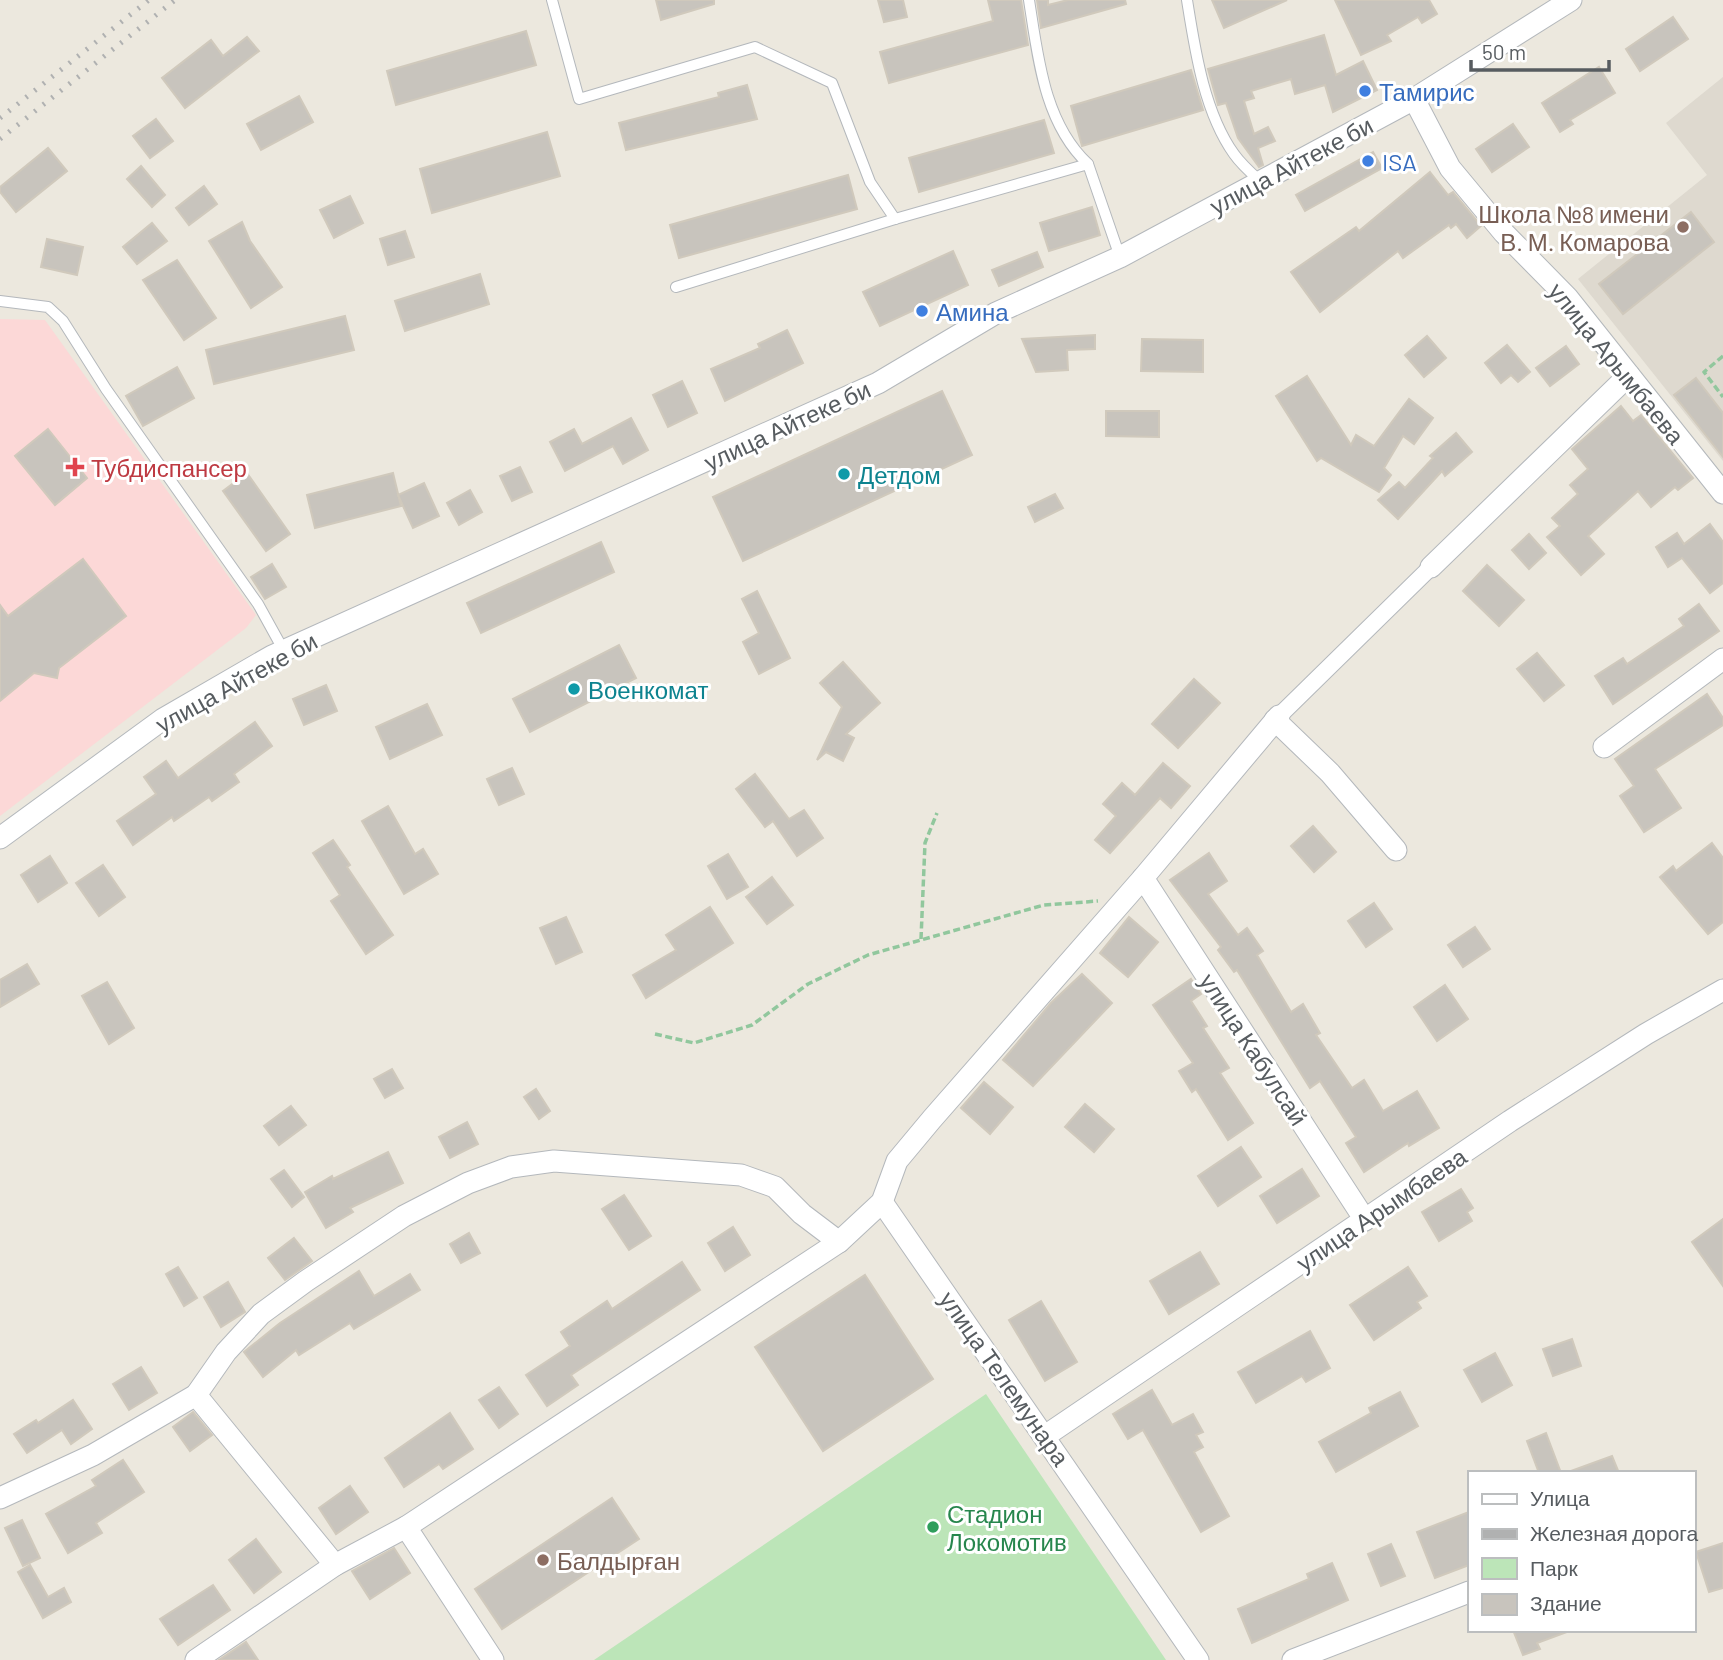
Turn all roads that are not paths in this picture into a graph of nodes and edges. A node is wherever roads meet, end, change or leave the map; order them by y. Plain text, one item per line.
1 (552, 0) edge
2 (1029, 0) edge
3 (1186, 0) edge
4 (1571, 0) edge
5 (1414, 99) junction
6 (1088, 164) junction
7 (1260, 181) junction
8 (895, 219) junction
9 (1119, 257) junction
10 (676, 287) dead end
11 (0, 301) edge
12 (1629, 375) junction
13 (1723, 493) edge
14 (1431, 568) joint
15 (284, 651) junction
16 (1723, 659) edge
17 (1277, 718) junction
18 (1604, 747) dead end
19 (0, 838) edge
20 (1396, 850) dead end
21 (1143, 878) junction
22 (1723, 990) edge
23 (882, 1202) junction
24 (1365, 1220) junction
25 (839, 1242) junction
26 (196, 1395) junction
27 (1045, 1436) junction
28 (0, 1498) edge
29 (406, 1527) junction
30 (335, 1565) junction
31 (1468, 1592) edge
32 (196, 1660) edge
33 (493, 1660) edge
34 (1198, 1660) edge
35 (1293, 1660) edge

1 - 8 lane
2 - 6 lane
3 - 7 lane
4 - 5 street, улица Айтеке би
5 - 7 street, улица Айтеке би
5 - 12 street, улица Арымбаева
6 - 8 lane
6 - 9 lane
7 - 9 street, улица Айтеке би
8 - 10 lane
9 - 15 street, улица Айтеке би
11 - 15 lane
12 - 13 street, улица Арымбаева
12 - 14 street
14 - 17 street
15 - 19 street, улица Айтеке би
16 - 18 street
17 - 20 street
17 - 21 street
21 - 23 street
21 - 24 street, улица Кабулсай
22 - 24 street, улица Арымбаева
23 - 25 street
23 - 27 street, улица Телемунара
24 - 27 street, улица Арымбаева
25 - 26 street
25 - 29 street
26 - 28 street
26 - 30 street
27 - 34 street, улица Телемунара
29 - 30 street
29 - 33 street
30 - 32 street
31 - 35 street

